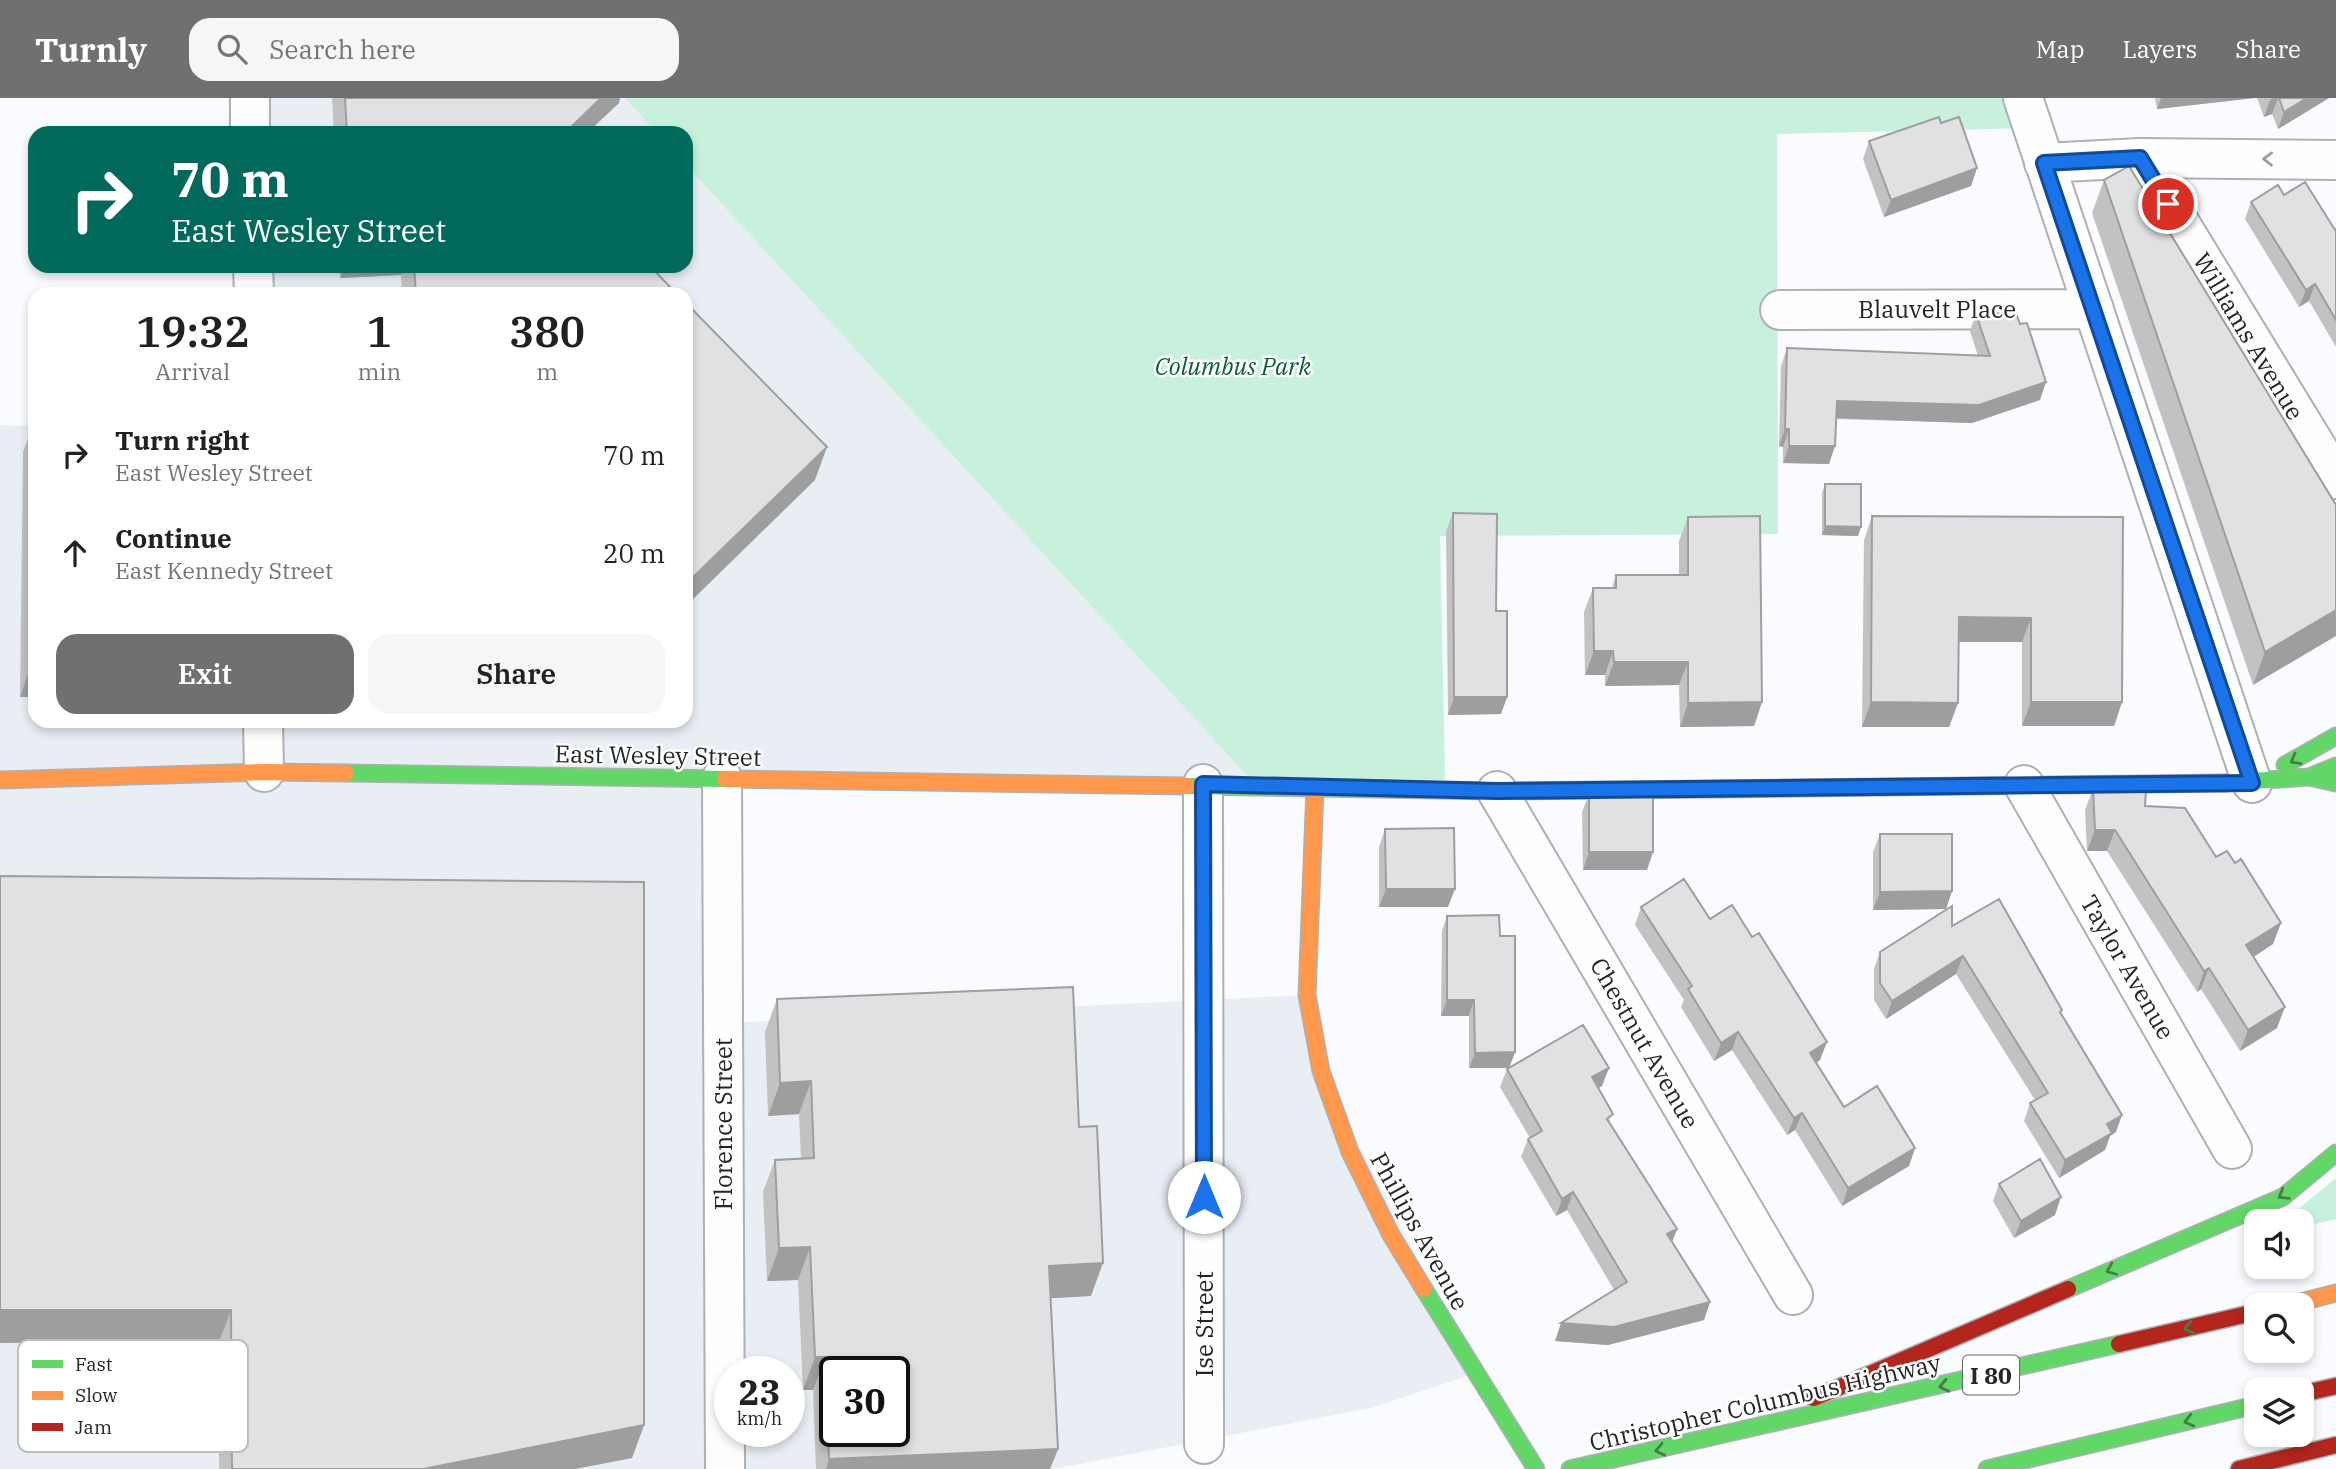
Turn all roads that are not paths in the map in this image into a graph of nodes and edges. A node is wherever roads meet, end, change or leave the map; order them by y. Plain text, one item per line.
1 (250, 98) edge
2 (2023, 98) edge
3 (250, 126) edge
4 (2140, 158) junction
5 (2336, 160) edge
6 (2044, 163) junction
7 (2094, 309) junction
8 (1780, 310) dead end
9 (2336, 479) edge
10 (263, 728) edge
11 (2336, 736) edge
12 (2336, 766) edge
13 (264, 772) junction
14 (2309, 777) junction
15 (722, 778) junction
16 (0, 780) edge
17 (2252, 783) junction
18 (2336, 783) edge
19 (1203, 784) junction
20 (2024, 785) junction
21 (1315, 786) junction
22 (1497, 791) junction
23 (2232, 1149) dead end
24 (2336, 1153) edge
25 (2336, 1293) edge
26 (1793, 1295) dead end
27 (2314, 1299) edge
28 (2244, 1315) edge
29 (2336, 1385) edge
30 (2314, 1391) edge
31 (2244, 1408) edge
32 (1727, 1436) junction
33 (1204, 1444) dead end
34 (2336, 1445) edge
35 (725, 1469) edge
36 (1535, 1469) edge
37 (1570, 1469) edge
38 (1987, 1469) edge
39 (2239, 1469) edge

1 - 3 street
2 - 6 street
5 -> 4 street
4 - 6 street
4 - 9 street, Williams Avenue
6 - 7 street
7 - 8 street, Blauvelt Place
7 - 17 street
10 - 13 street
11 -> 17 main road
12 - 14 main road
13 - 15 main road, East Wesley Street
13 - 16 main road, East Wesley Street
14 - 17 main road, East Wesley Street
14 - 18 main road
15 - 19 main road, East Wesley Street
15 - 35 street, Florence Street
17 - 20 main road, East Wesley Street
19 - 21 main road, East Wesley Street
19 - 33 street, Ise Street
20 - 22 main road, East Wesley Street
20 - 23 street, Taylor Avenue
21 - 22 main road, East Wesley Street
21 - 36 main road, Phillips Avenue
22 - 26 street, Chestnut Avenue
24 -> 32 main road
25 - 27 main road
28 -> 32 main road, Christopher Columbus Highway / I 80
29 - 30 main road
31 -> 38 main road
32 -> 37 main road, Christopher Columbus Highway / I 80
34 - 39 main road

